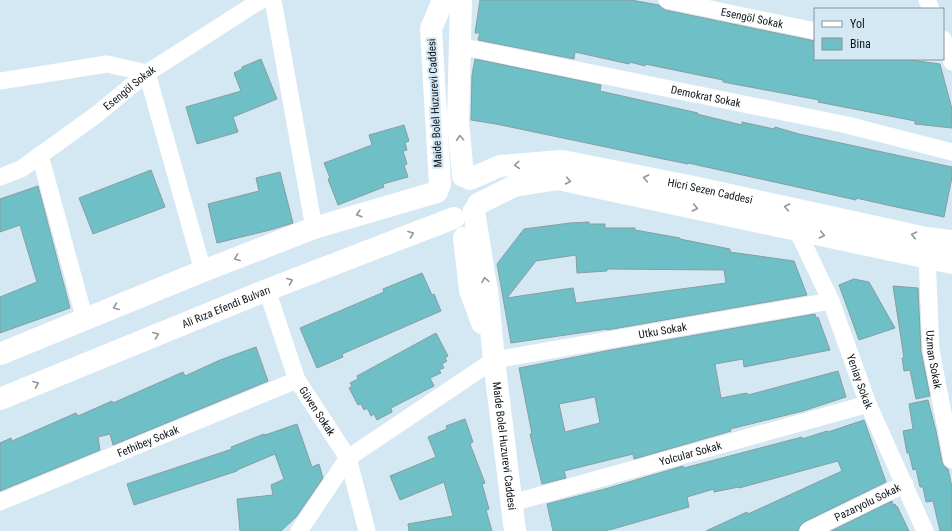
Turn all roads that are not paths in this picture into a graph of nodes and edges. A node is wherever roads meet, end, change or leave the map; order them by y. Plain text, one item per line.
1 (261, 0) edge
2 (273, 0) edge
3 (444, 0) edge
4 (461, 0) edge
5 (667, 0) edge
6 (814, 31) edge
7 (944, 41) edge
8 (459, 46) junction
9 (952, 61) edge
10 (147, 73) junction
11 (0, 81) edge
12 (952, 152) edge
13 (40, 155) junction
14 (0, 177) edge
15 (466, 178) junction
16 (438, 188) junction
17 (467, 213) junction
18 (314, 228) junction
19 (797, 230) junction
20 (952, 241) edge
21 (928, 258) junction
22 (952, 263) edge
23 (203, 271) junction
24 (266, 290) junction
25 (831, 301) junction
26 (85, 320) junction
27 (0, 354) edge
28 (494, 360) junction
29 (297, 380) junction
30 (0, 399) edge
31 (868, 404) junction
32 (348, 458) junction
33 (952, 460) edge
34 (905, 484) junction
35 (0, 502) edge
36 (512, 503) junction
37 (299, 531) edge
38 (367, 531) edge
39 (515, 531) edge
40 (808, 531) edge
41 (925, 531) edge

1 - 10 street, Esengöl Sokak
2 - 18 street
3 - 16 main road, Maide Bolel Huzurevi Caddesi
4 - 8 main road, Maide Bolel Huzurevi Caddesi
5 - 6 street, Esengöl Sokak
7 - 9 street
8 - 12 street, Demokrat Sokak
15 -> 8 main road, Maide Bolel Huzurevi Caddesi
10 - 11 street
10 - 13 street, Esengöl Sokak
10 - 23 street
13 - 14 street, Esengöl Sokak
13 - 26 street
15 - 16 main road
15 - 17 main road
20 -> 15 main road, Hicri Sezen Caddesi
16 - 17 main road
16 -> 18 main road
17 -> 19 main road, Ali Rıza Efendi Bulvarı
24 -> 17 main road, Ali Rıza Efendi Bulvarı
17 - 28 main road, Maide Bolel Huzurevi Caddesi
18 -> 23 main road
19 -> 21 main road, Ali Rıza Efendi Bulvarı
19 - 25 street, Yeniay Sokak
21 - 22 main road, Ali Rıza Efendi Bulvarı
21 - 33 street, Uzman Sokak
23 -> 26 main road
24 - 29 street, Güven Sokak
30 -> 24 main road, Ali Rıza Efendi Bulvarı
25 - 28 street, Utku Sokak
25 - 31 street, Yeniay Sokak
26 - 27 main road
28 - 32 street
28 - 36 main road, Maide Bolel Huzurevi Caddesi
29 - 32 street, Güven Sokak
29 - 35 street, Fethibey Sokak
31 - 34 street, Yeniay Sokak
31 - 36 street, Yolcular Sokak
32 - 37 street
32 - 38 street, Güven Sokak
34 - 40 street, Pazaryolu Sokak
34 - 41 street, Yeniay Sokak
36 - 39 main road, Maide Bolel Huzurevi Caddesi

